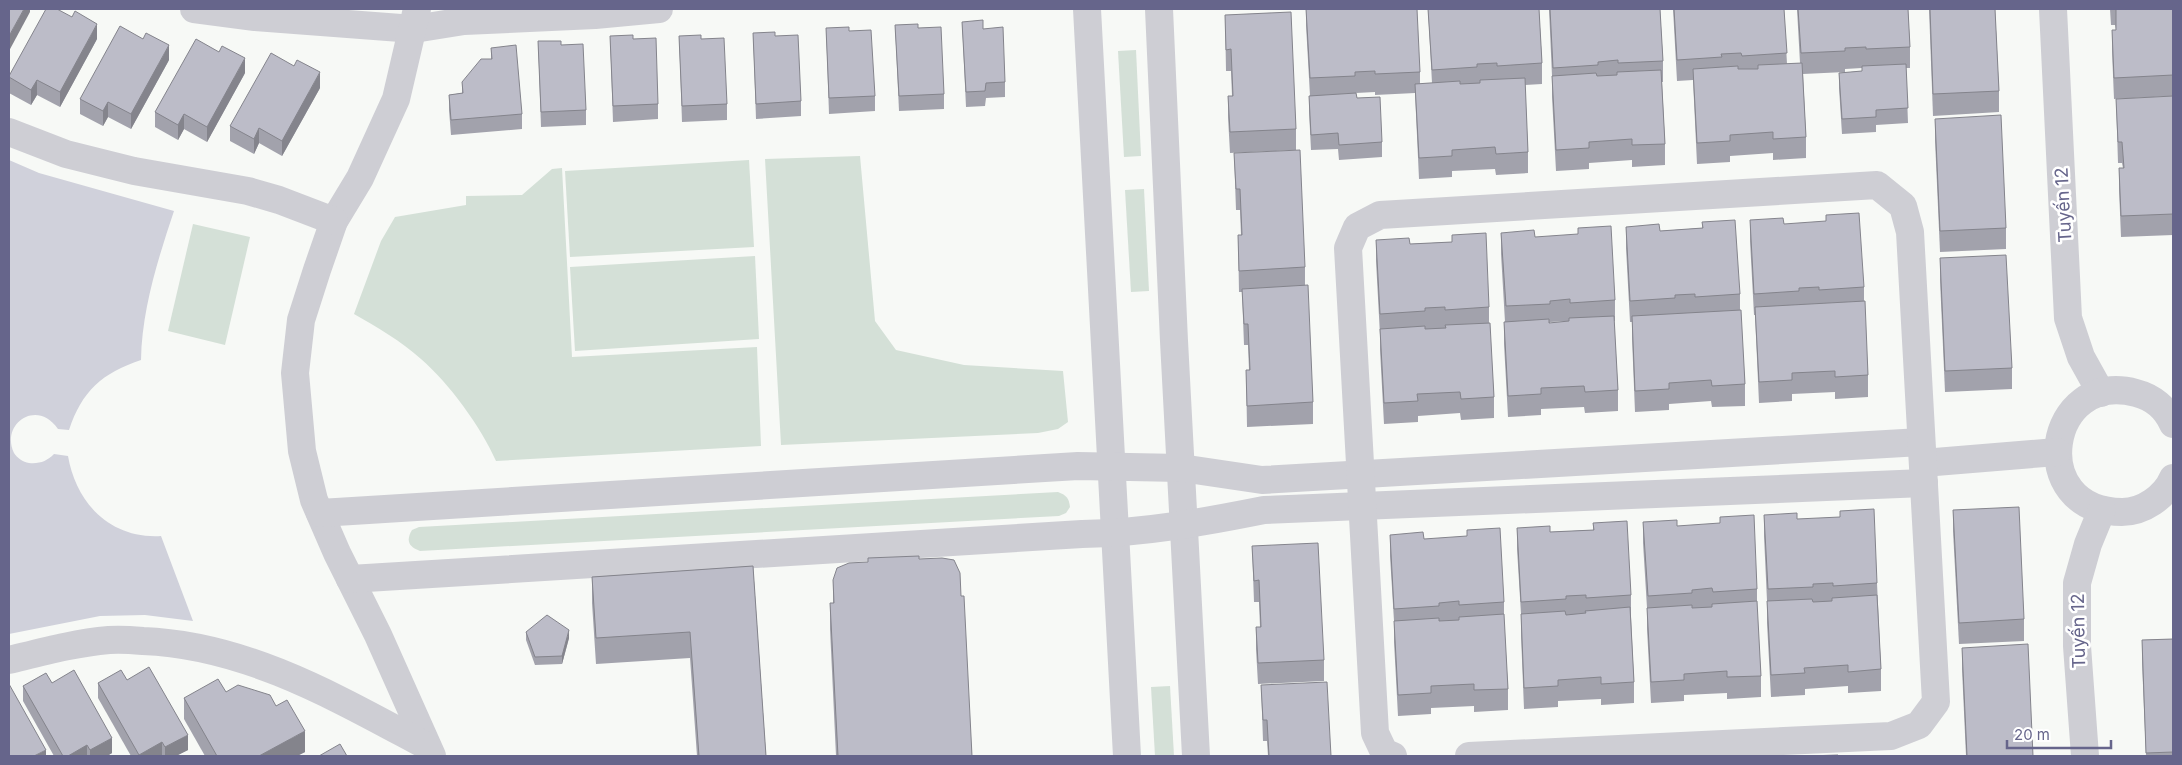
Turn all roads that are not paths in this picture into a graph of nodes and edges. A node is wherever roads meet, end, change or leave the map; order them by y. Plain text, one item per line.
1 (194, 9) edge
2 (659, 9) edge
3 (1087, 9) edge
4 (1159, 9) edge
5 (2053, 9) edge
6 (595, 12) edge
7 (255, 13) edge
8 (415, 19) edge
9 (9, 132) edge
10 (334, 221) junction
11 (2102, 393) junction
12 (2172, 419) edge
13 (2057, 452) junction
14 (1923, 463) junction
15 (1111, 466) junction
16 (1181, 468) junction
17 (1360, 473) junction
18 (2173, 478) edge
19 (1362, 506) junction
20 (2102, 510) junction
21 (320, 513) junction
22 (1184, 526) junction
23 (1115, 533) junction
24 (350, 579) junction
25 (9, 660) edge
26 (430, 751) edge
27 (1127, 756) edge
28 (1196, 756) edge
29 (1393, 756) edge
30 (1469, 756) edge
31 (2085, 756) edge

1 - 7 street
2 - 6 street
3 - 15 street
4 - 16 street
5 - 11 street, Tuyến 12
6 - 8 street
7 - 8 street
8 - 10 street
9 - 10 street
10 - 21 street
11 - 12 street
11 - 13 street
13 - 14 street
13 - 20 street
14 - 17 street
14 - 17 street
14 - 19 street
14 - 30 street
15 - 16 street
15 - 21 street
15 - 23 street
16 - 17 street
16 - 22 street
17 - 19 street
18 - 20 street
19 - 22 street
19 - 29 street
20 - 31 street, Tuyến 12
21 - 24 street
22 - 23 street
22 - 28 street
23 - 24 street
23 - 27 street
24 - 26 street
25 - 26 street

